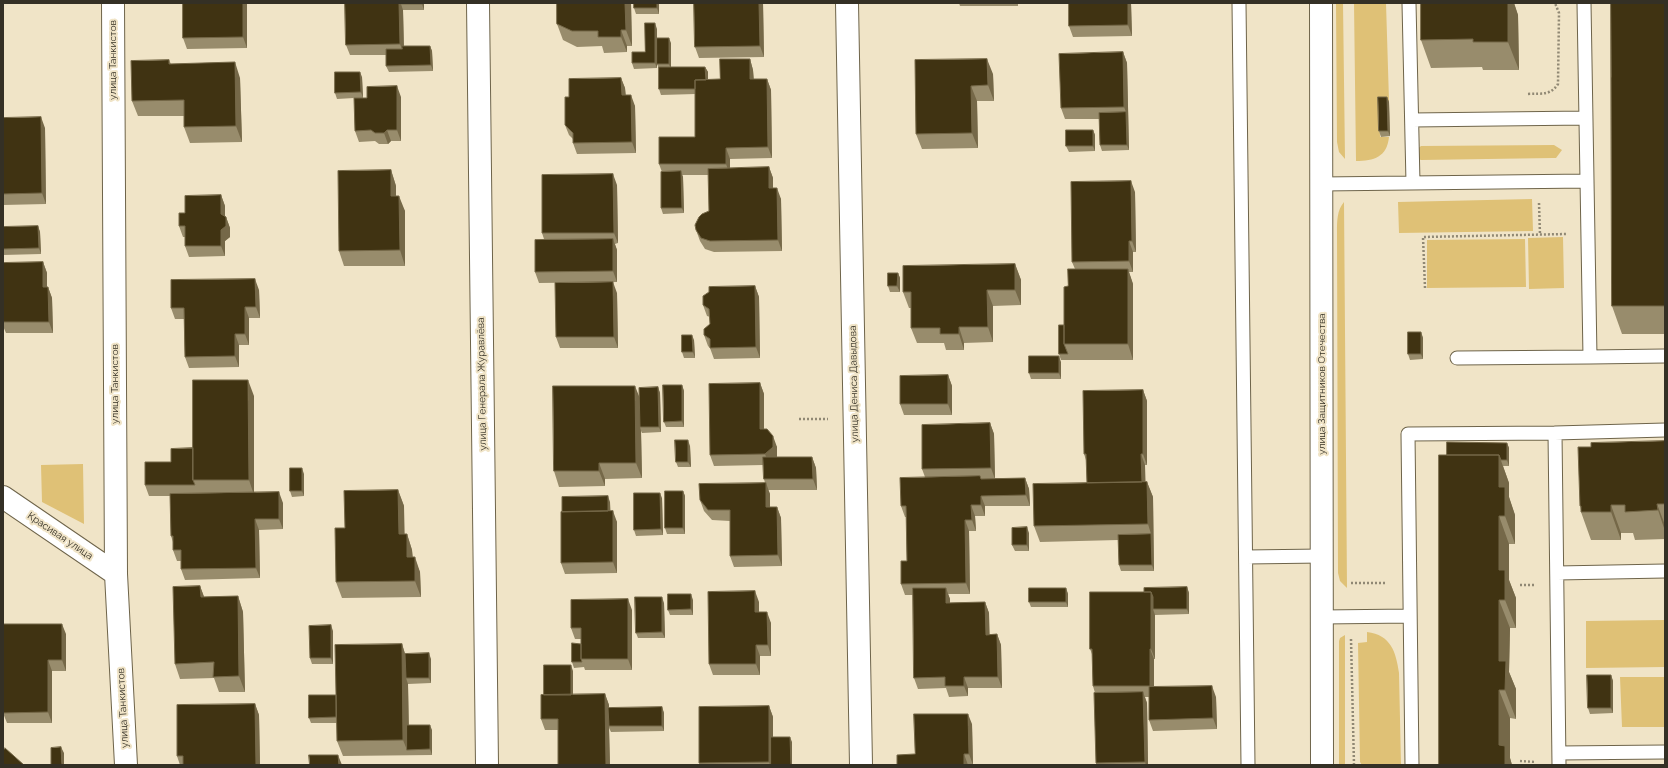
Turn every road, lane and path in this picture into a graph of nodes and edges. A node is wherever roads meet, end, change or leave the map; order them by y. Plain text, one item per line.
1 (113, 3) edge
2 (478, 3) edge
3 (847, 3) edge
4 (1239, 3) edge
5 (1321, 3) edge
6 (1409, 3) edge
7 (1554, 3) edge
8 (1584, 3) edge
9 (1524, 94) dead end
10 (1586, 118) junction
11 (1412, 120) junction
12 (1587, 181) junction
13 (1413, 183) junction
14 (1321, 184) junction
15 (1588, 234) junction
16 (1424, 288) dead end
17 (1665, 356) edge
18 (1590, 357) junction
19 (1457, 358) dead end
20 (1665, 430) edge
21 (1556, 433) junction
22 (3, 497) edge
23 (1322, 556) junction
24 (1246, 557) junction
25 (1665, 571) edge
26 (1557, 573) junction
27 (116, 574) junction
28 (1410, 582) junction
29 (1351, 583) dead end
30 (1520, 585) dead end
31 (1538, 585) dead end
32 (1410, 616) junction
33 (1322, 617) junction
34 (1665, 752) edge
35 (1559, 759) edge
36 (1520, 761) dead end
37 (1538, 762) dead end
38 (126, 765) edge
39 (487, 765) edge
40 (861, 765) edge
41 (1248, 765) edge
42 (1322, 765) edge
43 (1412, 765) edge

1 - 27 street, улица Танкистов
2 - 39 street, улица Генерала Журавлёва
3 - 40 street, улица Дениса Давыдова
4 - 24 lane
5 - 14 street, улица Защитников Отечества
6 - 11 lane
7 - 9 path
8 - 10 lane
10 - 11 lane
10 - 12 lane
11 - 13 lane
12 - 13 lane
12 - 15 lane
13 - 14 lane
14 - 23 street, улица Защитников Отечества
15 - 16 path
15 - 18 lane
17 - 18 lane
18 - 19 lane
20 - 21 lane
21 - 26 lane
21 - 28 lane
22 - 27 street, Красивая улица
23 - 24 lane
23 - 33 street, улица Защитников Отечества
24 - 41 lane
25 - 26 lane
26 - 35 lane
27 - 38 street, улица Танкистов
28 - 29 path
28 - 32 lane
30 - 31 path
32 - 33 lane
32 - 43 lane
33 - 42 street, улица Защитников Отечества
34 - 35 lane
36 - 37 path

